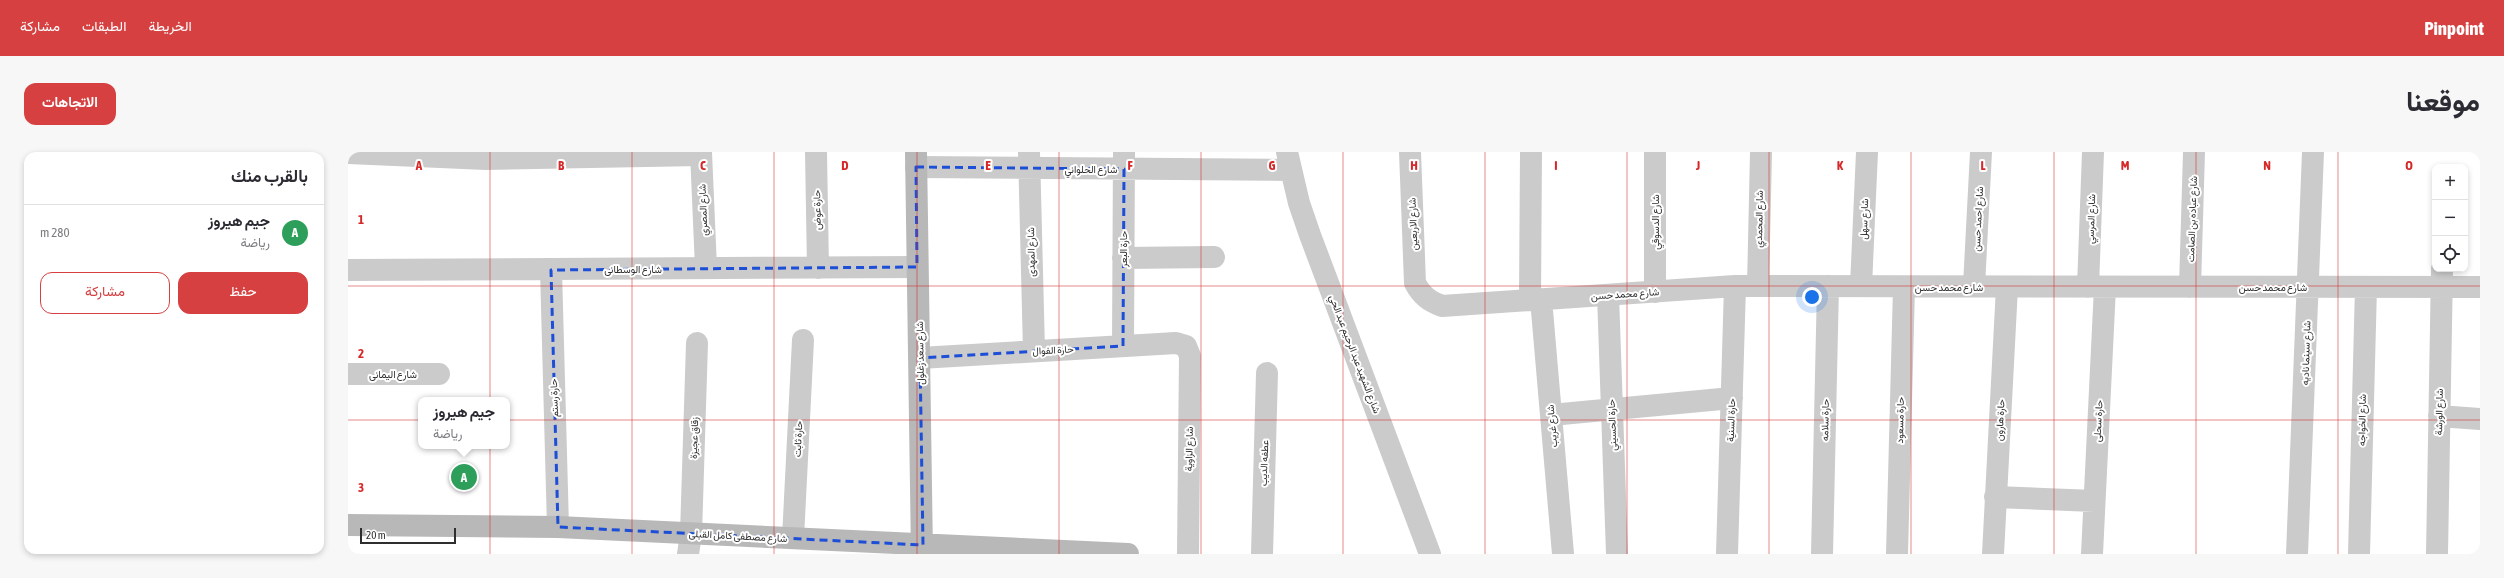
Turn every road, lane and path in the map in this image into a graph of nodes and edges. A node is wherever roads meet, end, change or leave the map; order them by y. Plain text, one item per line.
1 (816, 152) edge
2 (1410, 152) edge
3 (1531, 152) edge
4 (1655, 152) edge
5 (1761, 152) edge
6 (1867, 152) edge
7 (1981, 152) edge
8 (2093, 152) edge
9 (2194, 152) edge
10 (2313, 152) edge
11 (348, 153) edge
12 (701, 153) edge
13 (916, 159) edge
14 (1029, 160) edge
15 (1124, 160) edge
16 (1289, 161) edge
17 (1214, 257) dead end
18 (1123, 258) junction
19 (917, 267) junction
20 (706, 268) junction
21 (818, 268) junction
22 (348, 270) edge
23 (551, 270) junction
24 (2441, 278) edge
25 (1735, 286) junction
26 (1758, 286) junction
27 (1828, 286) junction
28 (1861, 286) junction
29 (1974, 286) junction
30 (1904, 287) junction
31 (2008, 287) junction
32 (2097, 287) junction
33 (2190, 287) junction
34 (2308, 287) junction
35 (2366, 287) junction
36 (2480, 287) edge
37 (1655, 292) junction
38 (1422, 294) joint
39 (1608, 295) junction
40 (1535, 299) junction
41 (803, 340) dead end
42 (697, 343) dead end
43 (1123, 346) junction
44 (1186, 346) joint
45 (1034, 351) junction
46 (920, 358) junction
47 (1266, 373) dead end
48 (348, 374) edge
49 (439, 374) dead end
50 (1732, 398) junction
51 (1612, 410) junction
52 (1551, 415) junction
53 (2439, 416) junction
54 (2480, 419) edge
55 (1996, 497) junction
56 (2094, 501) junction
57 (348, 525) edge
58 (558, 527) junction
59 (793, 538) junction
60 (689, 544) edge
61 (922, 549) edge
62 (1128, 554) edge
63 (1188, 554) edge
64 (1262, 554) edge
65 (1430, 554) edge
66 (1563, 554) edge
67 (1617, 554) edge
68 (1726, 554) edge
69 (1822, 554) edge
70 (1897, 554) edge
71 (1993, 554) edge
72 (2092, 554) edge
73 (2297, 554) edge
74 (2359, 554) edge
75 (2437, 554) edge

1 - 21 street, حارة عوض
2 - 38 street, شارع الاربعين
3 - 40 street, شارع غريب
4 - 37 street, شارع الدسوقي
5 - 26 street, شارع المحمدي
6 - 28 street, شارع سهل
7 - 29 street, شارع احمد حسن
8 - 32 street, شارع المرسي
9 - 33 street, شارع عباده بن الصامت
10 - 34 street, شارع سينما ناديه
11 - 12 street
12 - 20 street, شارع المصري
13 - 14 street, شارع الحلواني
13 - 19 main road, شارع سعد زغلول
14 - 15 street, شارع الحلواني
14 - 45 street, شارع المهدى
15 - 16 street, شارع الحلواني
15 - 18 street, حارة البعر
16 - 65 street, شارع الشهيد عبد الرحيم عبد الحي
17 - 18 street
18 - 43 street, حارة البعر
19 - 21 street, شارع الوسطانى
19 - 46 main road, شارع سعد زغلول
20 - 21 street, شارع الوسطانى
20 - 23 street, شارع الوسطانى
22 - 23 street, شارع الوسطانى
23 - 58 street, حارة رستم
24 - 35 street, شارع محمد حسن
24 - 36 street, شارع محمد حسن
24 - 53 street, شارع الورشة
25 - 26 street, شارع محمد حسن
25 - 37 street, شارع محمد حسن
25 - 50 street, حارة السنية
26 - 27 street, شارع محمد حسن
27 - 28 street, شارع محمد حسن
27 - 69 street, حارة سلامه
28 - 30 street, شارع محمد حسن
29 - 30 street, شارع محمد حسن
29 - 31 street, شارع محمد حسن
30 - 70 street, حارة مسعود
31 - 32 street, شارع محمد حسن
31 - 55 street, حارة هارون
32 - 33 street, شارع محمد حسن
32 - 56 street, حارة سحلى
33 - 34 street, شارع محمد حسن
34 - 35 street, شارع محمد حسن
34 - 73 street, شارع سينما ناديه
35 - 74 street, شارع الخواجه
37 - 39 street, شارع محمد حسن
38 - 40 street, شارع محمد حسن
39 - 40 street, شارع محمد حسن
39 - 51 street, حارة الحسيني
40 - 52 street, شارع غريب
41 - 59 street, حارة ثابت
42 - 60 street, زقاق عجيزة
43 - 44 street, حارة الفوال
43 - 45 street, حارة الفوال
44 - 63 street, شارع الزاوية
45 - 46 street, حارة الفوال
46 - 61 main road, شارع سعد زغلول
47 - 64 street, عطفه الديب
48 - 49 street, شارع اليمانى
50 - 51 street
50 - 68 street, حارة السنية
51 - 52 street
51 - 67 street, حارة الحسيني
52 - 66 street, شارع غريب
53 - 54 street
53 - 75 street, شارع الورشة
55 - 56 street
55 - 71 street, حارة هارون
56 - 72 street, حارة سحلى
57 - 58 main road, شارع مصطفى كامل القبلى
58 - 60 main road, شارع مصطفى كامل القبلى
59 - 60 main road, شارع مصطفى كامل القبلى
59 - 61 main road, شارع مصطفى كامل القبلى
61 - 62 main road, شارع مصطفى كامل القبلى

